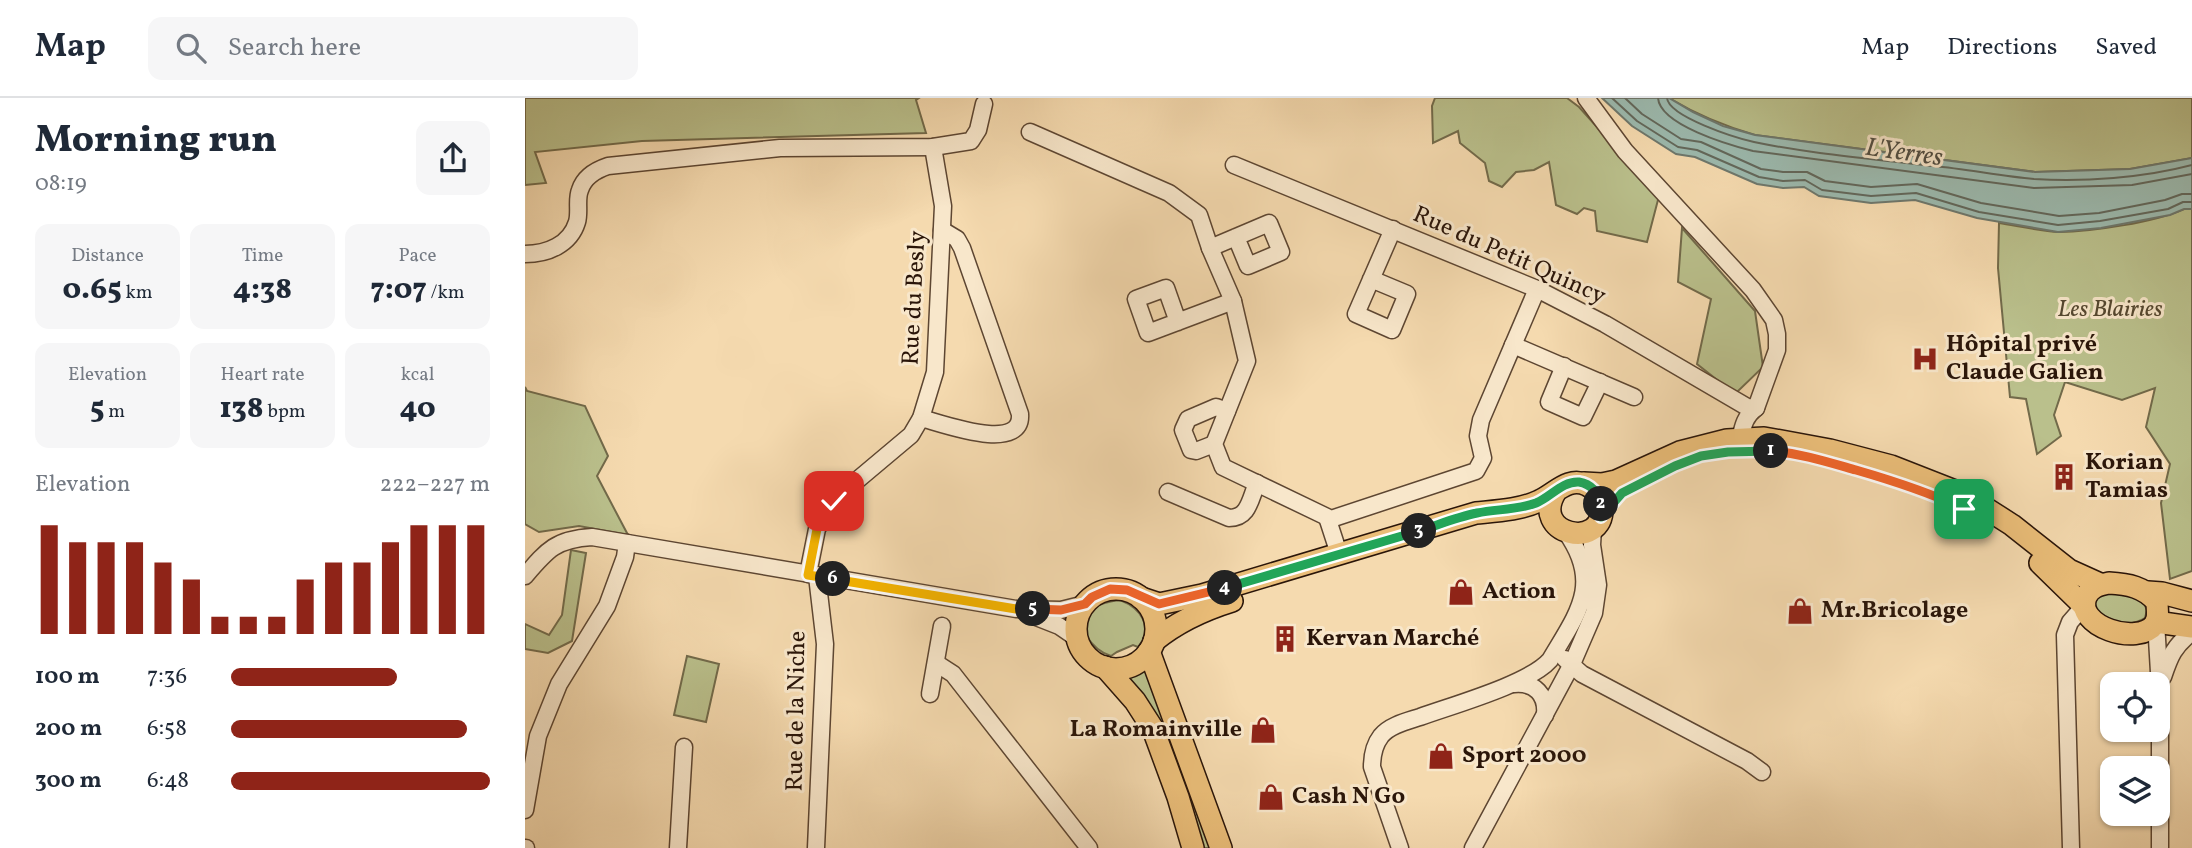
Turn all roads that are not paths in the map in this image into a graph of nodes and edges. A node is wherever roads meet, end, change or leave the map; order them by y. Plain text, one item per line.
1 (1586, 98) edge
2 (984, 104) dead end
3 (1030, 132) dead end
4 (933, 147) junction
5 (1234, 164) dead end
6 (1393, 229) junction
7 (942, 230) junction
8 (1236, 237) dead end
9 (1210, 248) junction
10 (525, 254) edge
11 (1371, 279) dead end
12 (1537, 289) junction
13 (1233, 301) junction
14 (1178, 322) dead end
15 (1513, 345) junction
16 (1564, 366) junction
17 (1600, 382) junction
18 (1634, 397) dead end
19 (1756, 408) junction
20 (1227, 411) junction
21 (921, 418) junction
22 (1764, 438) junction
23 (1740, 439) junction
24 (1214, 444) junction
25 (1257, 483) junction
26 (1584, 483) junction
27 (1556, 491) junction
28 (1168, 492) dead end
29 (1328, 520) junction
30 (1597, 523) junction
31 (1560, 526) junction
32 (627, 543) junction
33 (1339, 554) junction
34 (812, 575) junction
35 (525, 576) edge
36 (2100, 584) junction
37 (2148, 592) junction
38 (1141, 598) junction
39 (2192, 601) edge
40 (1085, 604) junction
41 (2084, 606) junction
42 (1016, 609) junction
43 (2156, 622) junction
44 (942, 626) dead end
45 (2192, 630) edge
46 (1078, 639) junction
47 (1151, 646) junction
48 (1555, 652) junction
49 (936, 663) junction
50 (1572, 664) junction
51 (1105, 667) junction
52 (2159, 672) edge
53 (2165, 672) edge
54 (1511, 684) junction
55 (930, 694) dead end
56 (1545, 715) junction
57 (2160, 742) edge
58 (684, 747) dead end
59 (1762, 772) dead end
60 (526, 807) edge
61 (678, 848) edge
62 (816, 848) edge
63 (1089, 848) edge
64 (1193, 848) edge
65 (1221, 848) edge
66 (1400, 848) edge
67 (1473, 848) edge
68 (2071, 848) edge
69 (2160, 848) edge

1 - 19 street
2 - 4 street
3 - 9 street
4 - 7 street, Rue du Besly
4 - 10 street
5 - 6 street, Rue du Petit Quincy
6 - 11 street
6 - 12 street, Rue du Petit Quincy
7 - 21 street, Rue du Besly
7 - 21 street
8 - 9 street
9 - 13 street
12 - 15 street
12 - 19 street, Rue du Petit Quincy
13 - 14 street
13 - 20 street
15 - 16 street
15 - 29 street
16 - 17 street
16 - 17 street
17 - 18 street
19 - 22 street
19 - 23 street
20 - 24 street
20 - 24 street
21 - 34 street, Rue du Besly
22 - 23 main road
22 - 36 main road
23 - 26 main road
24 - 25 street
25 - 28 street
25 - 29 street
26 - 27 main road
26 - 30 main road
27 - 31 main road
27 - 33 main road
29 - 33 street
30 - 31 main road
30 - 41 main road
30 - 50 street
31 - 47 main road
31 - 48 street
32 - 34 street
32 - 35 street
32 - 60 street
33 - 38 main road
34 - 42 street
34 - 62 street, Rue de la Niche
36 - 37 main road
36 - 41 main road
37 - 39 main road
37 - 43 main road
38 - 40 main road
38 - 47 main road
40 - 42 street
40 - 46 main road
41 - 43 main road
41 - 68 street
42 - 46 street
43 - 45 main road
43 - 52 street
44 - 49 street
45 - 53 street
46 - 51 main road
47 - 51 main road
47 - 65 main road
48 - 50 street
48 - 54 street
49 - 55 street
49 - 63 street
50 - 56 street
50 - 59 street
51 - 64 main road
54 - 56 street
54 - 66 street
56 - 67 street
57 - 69 street
58 - 61 street

